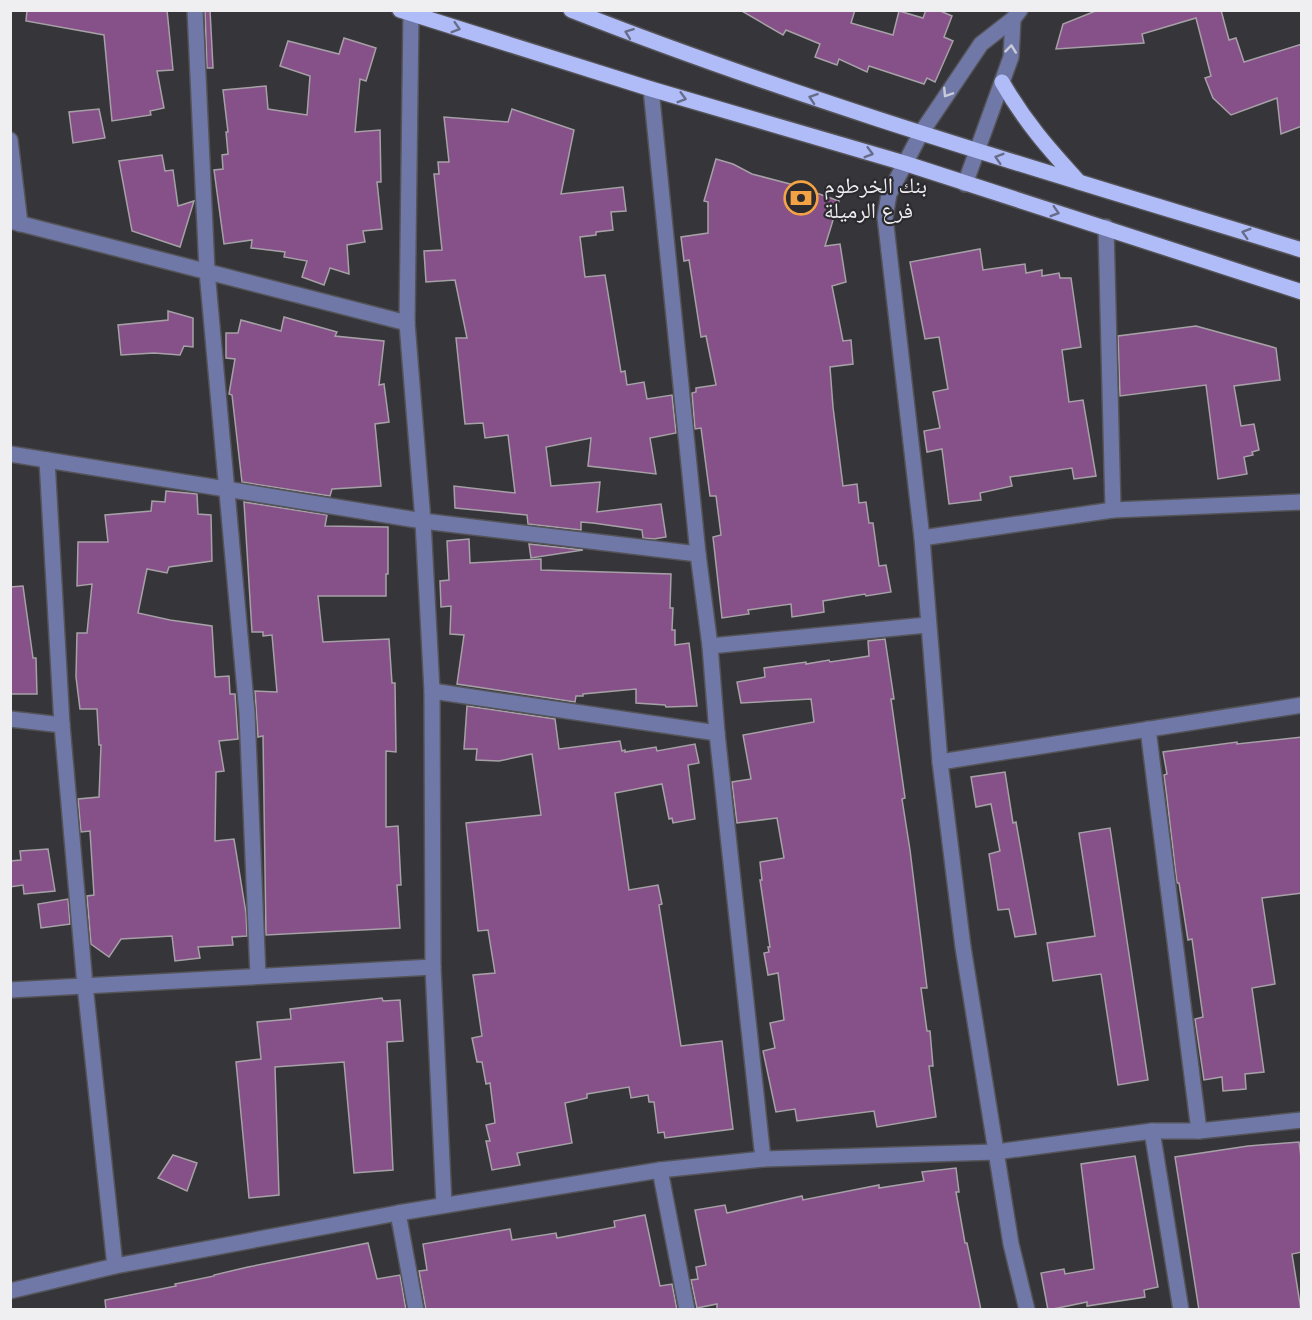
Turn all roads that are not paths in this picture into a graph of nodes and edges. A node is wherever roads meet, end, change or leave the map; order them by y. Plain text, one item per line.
1 (195, 10) edge
2 (571, 10) edge
3 (405, 12) edge
4 (1017, 15) edge
5 (1002, 82) junction
6 (651, 89) junction
7 (921, 133) junction
8 (10, 140) edge
9 (977, 151) junction
10 (904, 163) junction
11 (1079, 182) junction
12 (965, 184) junction
13 (15, 223) edge
14 (1106, 227) junction
15 (1302, 250) edge
16 (207, 271) junction
17 (1302, 292) edge
18 (407, 323) junction
19 (10, 454) edge
20 (47, 460) junction
21 (226, 488) junction
22 (1302, 502) edge
23 (1113, 510) junction
24 (423, 520) junction
25 (922, 538) junction
26 (698, 554) junction
27 (927, 625) junction
28 (710, 645) junction
29 (432, 691) junction
30 (1302, 705) edge
31 (10, 719) edge
32 (63, 725) junction
33 (1148, 729) junction
34 (717, 733) junction
35 (940, 762) junction
36 (433, 967) junction
37 (258, 976) junction
38 (85, 986) junction
39 (10, 990) edge
40 (1302, 1120) edge
41 (1152, 1131) junction
42 (1199, 1131) junction
43 (996, 1152) junction
44 (763, 1159) junction
45 (660, 1170) junction
46 (444, 1205) junction
47 (398, 1213) junction
48 (115, 1266) junction
49 (10, 1291) edge
50 (416, 1310) edge
51 (687, 1310) edge
52 (1028, 1310) edge
53 (1181, 1310) edge

1 - 16 street
7 -> 2 main road
3 -> 6 main road
3 - 18 street
5 -> 4 street
4 -> 7 street
5 - 9 street
5 - 11 main road
6 -> 10 main road
6 - 26 street
7 - 9 main road
7 - 10 street
8 - 13 street
11 -> 9 main road
9 - 12 street
10 - 12 main road
10 - 25 street
15 -> 11 main road
12 -> 14 main road
13 - 16 street
14 - 17 main road
14 - 23 street
16 - 18 street
16 - 21 street
18 - 24 street
19 - 20 street
20 - 21 street
20 - 32 street
21 - 24 street
21 - 37 street
22 - 23 street
23 - 25 street
24 - 26 street
24 - 29 street
25 - 27 street
26 - 28 street
27 - 28 street
27 - 35 street
28 - 34 street
29 - 34 street
29 - 36 street
30 - 33 street
31 - 32 street
32 - 38 street
33 - 35 street
33 - 42 street
34 - 44 street
35 - 43 street
36 - 37 street
36 - 46 street
37 - 38 street
38 - 39 street
38 - 48 street
40 - 42 street
41 - 42 street
41 - 43 street
41 - 53 street
43 - 44 street
43 - 52 street
44 - 45 street
45 - 46 street
45 - 51 street
46 - 47 street
47 - 48 street
47 - 50 street
48 - 49 street

